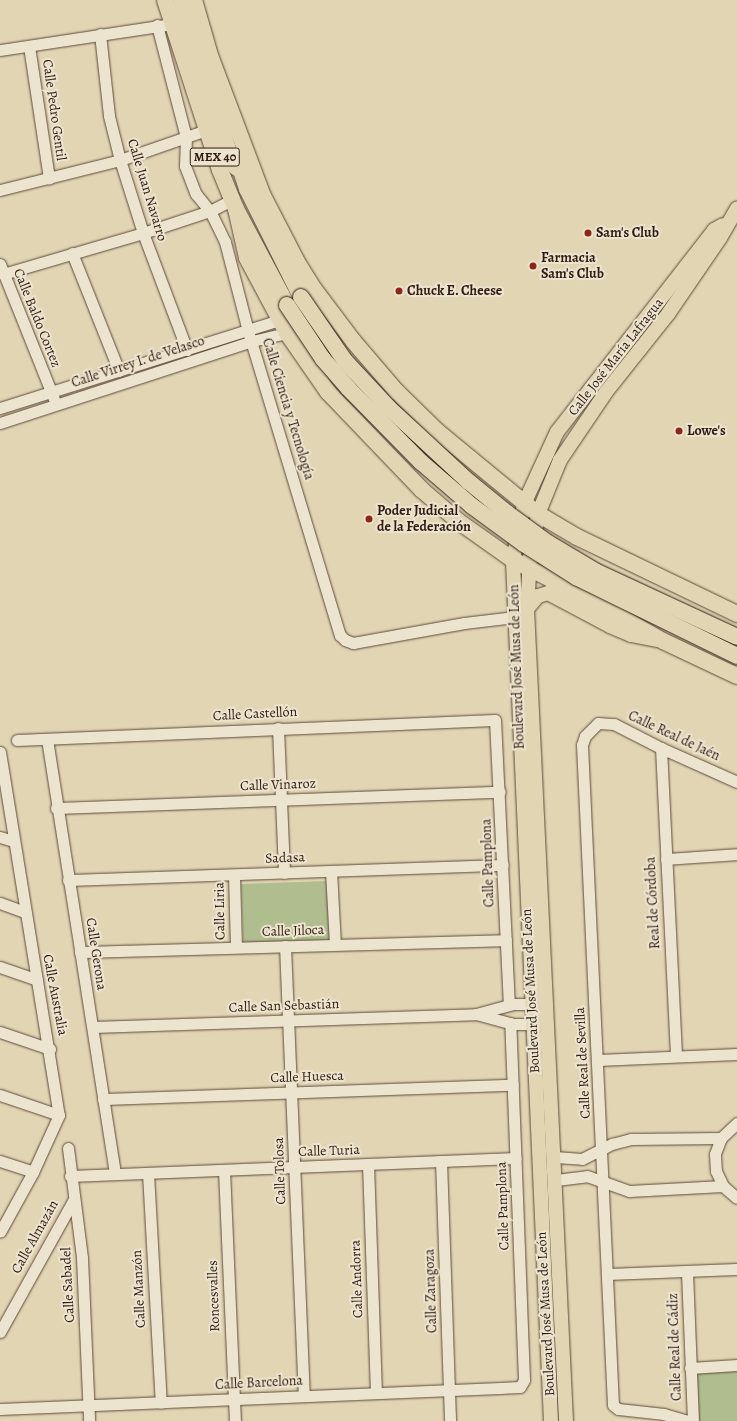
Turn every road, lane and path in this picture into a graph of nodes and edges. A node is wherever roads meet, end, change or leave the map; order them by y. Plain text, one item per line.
1 (165, 0) edge
2 (181, 0) edge
3 (194, 0) edge
4 (165, 24) junction
5 (100, 34) junction
6 (29, 46) junction
7 (0, 50) edge
8 (212, 58) junction
9 (206, 130) junction
10 (186, 137) junction
11 (120, 160) junction
12 (49, 178) junction
13 (247, 189) junction
14 (0, 190) edge
15 (234, 204) junction
16 (737, 208) edge
17 (210, 211) junction
18 (727, 223) junction
19 (144, 233) junction
20 (72, 253) junction
21 (1, 269) edge
22 (283, 326) junction
23 (250, 336) junction
24 (187, 350) junction
25 (119, 371) junction
26 (51, 392) junction
27 (606, 392) junction
28 (56, 405) junction
29 (0, 408) edge
30 (574, 410) junction
31 (0, 423) edge
32 (504, 487) junction
33 (524, 504) junction
34 (538, 514) junction
35 (458, 521) junction
36 (577, 537) junction
37 (512, 560) junction
38 (529, 569) junction
39 (568, 587) junction
40 (527, 609) junction
41 (737, 614) edge
42 (515, 617) junction
43 (737, 637) edge
44 (662, 641) junction
45 (737, 656) edge
46 (737, 676) edge
47 (495, 720) joint
48 (598, 724) joint
49 (278, 728) junction
50 (47, 739) junction
51 (17, 740) dead end
52 (661, 748) junction
53 (0, 752) edge
54 (2, 772) edge
55 (737, 782) edge
56 (500, 792) junction
57 (281, 800) junction
58 (56, 808) junction
59 (0, 837) edge
60 (13, 841) junction
61 (737, 854) edge
62 (666, 859) junction
63 (503, 866) junction
64 (331, 871) junction
65 (284, 873) junction
66 (234, 874) junction
67 (68, 880) junction
68 (0, 903) edge
69 (24, 912) junction
70 (506, 940) junction
71 (335, 944) junction
72 (285, 946) junction
73 (236, 947) junction
74 (80, 952) junction
75 (0, 967) edge
76 (37, 980) junction
77 (532, 1004) junction
78 (509, 1005) junction
79 (476, 1014) junction
80 (288, 1020) junction
81 (510, 1023) junction
82 (533, 1024) junction
83 (93, 1027) junction
84 (0, 1032) edge
85 (50, 1049) junction
86 (737, 1054) edge
87 (676, 1056) junction
88 (550, 1058) junction
89 (598, 1060) junction
90 (513, 1085) junction
91 (291, 1093) junction
92 (0, 1095) edge
93 (103, 1099) junction
94 (59, 1115) junction
95 (737, 1123) edge
96 (721, 1138) junction
97 (68, 1148) dead end
98 (602, 1148) junction
99 (555, 1157) junction
100 (516, 1158) junction
101 (0, 1161) edge
102 (441, 1161) junction
103 (368, 1164) junction
104 (294, 1167) junction
105 (224, 1170) junction
106 (33, 1172) junction
107 (148, 1173) junction
108 (115, 1174) junction
109 (70, 1176) junction
110 (556, 1180) junction
111 (602, 1180) junction
112 (723, 1186) junction
113 (737, 1198) edge
114 (74, 1199) junction
115 (1, 1229) edge
116 (737, 1269) edge
117 (687, 1272) junction
118 (608, 1274) junction
119 (560, 1275) junction
120 (544, 1276) junction
121 (0, 1332) edge
122 (737, 1365) edge
123 (690, 1368) junction
124 (520, 1387) joint
125 (450, 1391) junction
126 (376, 1393) junction
127 (304, 1396) junction
128 (233, 1400) junction
129 (161, 1403) junction
130 (88, 1408) junction
131 (0, 1409) edge
132 (89, 1421) edge
133 (235, 1421) edge
134 (450, 1421) edge
135 (551, 1421) edge
136 (566, 1421) edge
137 (688, 1421) edge
138 (693, 1421) edge

1 - 4 highway, MEX 40
2 - 13 highway
3 - 8 highway, MEX 40
4 - 5 street
4 - 9 highway, MEX 40
4 - 10 street, Calle Ciencia y Tecnología
5 - 6 street
5 - 11 street, Calle Juan Navarro
6 - 7 street
6 - 12 street, Calle Pedro Gentil
8 - 13 highway, MEX 40
8 - 32 highway
9 - 10 street
9 - 15 highway, MEX 40
10 - 11 street
10 - 17 street, Calle Ciencia y Tecnología
11 - 12 street
11 - 19 street, Calle Juan Navarro
12 - 14 street
13 - 43 highway, MEX 40, bridge
15 - 17 street
15 - 22 highway
15 - 45 highway, MEX 40, bridge
16 - 18 main road, Calle José María Lafragua
17 - 19 street
17 - 23 street, Calle Ciencia y Tecnología
18 - 27 main road, Calle José María Lafragua
18 - 30 main road, Calle José María Lafragua
19 - 20 street
19 - 24 street, Calle Juan Navarro
20 - 21 street
20 - 25 street
21 - 26 street, Calle Baldo Cortez
22 - 23 street, Calle Virrey I. de Velasco
22 - 23 street, Calle Virrey I. de Velasco
22 - 35 highway
23 - 24 street, Calle Virrey I. de Velasco
23 - 28 street, Calle Virrey I. de Velasco
23 - 42 street, Calle Ciencia y Tecnología
24 - 25 street, Calle Virrey I. de Velasco
25 - 26 street, Calle Virrey I. de Velasco
26 - 28 street, Calle Baldo Cortez
26 - 29 street, Calle Virrey I. de Velasco
27 - 30 main road
27 - 34 main road, Calle José María Lafragua
28 - 31 street, Calle Virrey I. de Velasco
30 - 33 main road, Calle José María Lafragua
32 - 33 highway
32 - 35 highway
33 - 34 highway
33 - 37 main road, Calle José María Lafragua
34 - 36 highway
34 - 38 main road, Calle José María Lafragua
35 - 37 highway
36 - 39 highway
36 - 41 highway
37 - 38 highway
37 - 42 main road, Boulevard José Musa de León
38 - 39 highway
38 - 40 main road, Boulevard José Musa de León
39 - 44 highway
40 - 44 main road
40 - 88 main road, Boulevard José Musa de León
42 - 77 main road, Boulevard José Musa de León
44 - 46 highway
47 - 49 street, Calle Castellón
47 - 56 street, Calle Pamplona
48 - 52 street, Calle Real de Jaén
48 - 89 street, Calle Real de Sevilla
49 - 50 street, Calle Castellón
49 - 57 street
50 - 51 street, Calle Castellón
50 - 58 street, Calle Gerona
52 - 55 street, Calle Real de Jaén
52 - 62 street, Real de Córdoba
53 - 54 street, Calle Australia
54 - 60 street, Calle Australia
56 - 57 street, Calle Vinaroz
56 - 63 street, Calle Pamplona
57 - 58 street, Calle Vinaroz
57 - 65 street
58 - 67 street, Calle Gerona
59 - 60 street
60 - 69 street, Calle Australia
61 - 62 street
62 - 87 street, Real de Córdoba
63 - 64 street, Sadasa
63 - 70 street, Calle Pamplona
64 - 65 street, Sadasa
64 - 71 street
65 - 66 street, Sadasa
66 - 67 street, Sadasa
66 - 73 street, Calle Liria
67 - 74 street, Calle Gerona
68 - 69 street
69 - 76 street, Calle Australia
70 - 71 street, Calle Jiloca
70 - 78 street, Calle Pamplona
71 - 72 street, Calle Jiloca
72 - 73 street, Calle Jiloca
72 - 80 street, Calle Tolosa
73 - 74 street, Calle Jiloca
74 - 83 street, Calle Gerona
75 - 76 street
76 - 85 street, Calle Australia
77 - 78 street, Calle San Sebastián
77 - 82 main road, Boulevard José Musa de León
77 - 88 main road
78 - 79 street, Calle San Sebastián
79 - 80 street, Calle San Sebastián
79 - 81 street, Calle San Sebastián
80 - 83 street, Calle San Sebastián
80 - 91 street, Calle Tolosa
81 - 82 street, Calle San Sebastián
81 - 90 street, Calle Pamplona
82 - 120 main road, Boulevard José Musa de León
83 - 93 street, Calle Gerona
84 - 85 street
85 - 94 street, Calle Australia
86 - 87 street
87 - 89 street
88 - 99 main road, Boulevard José Musa de León
89 - 98 street, Calle Real de Sevilla
90 - 91 street, Calle Huesca
90 - 100 street, Calle Pamplona
91 - 93 street, Calle Huesca
91 - 104 street, Calle Tolosa
92 - 94 street
93 - 108 street, Calle Gerona
94 - 106 street
95 - 96 street
96 - 98 street
96 - 112 street
97 - 109 street, Calle Sabadel
98 - 99 street
98 - 111 street, Calle Real de Sevilla
99 - 110 main road, Boulevard José Musa de León
100 - 102 street, Calle Turia
100 - 124 street, Calle Pamplona
101 - 106 street
102 - 103 street, Calle Turia
102 - 125 street, Calle Zaragoza
103 - 104 street, Calle Turia
103 - 126 street, Calle Andorra
104 - 105 street, Calle Turia
104 - 127 street, Calle Tolosa
105 - 107 street, Calle Turia
105 - 128 street, Roncesvalles
106 - 115 street
107 - 108 street, Calle Turia
107 - 129 street, Calle Manzón
108 - 109 street, Calle Turia
109 - 114 street, Calle Sabadel
110 - 111 street
110 - 119 main road, Boulevard José Musa de León
111 - 112 street
111 - 118 street, Calle Real de Sevilla
112 - 113 street
114 - 121 street, Calle Almazán
114 - 130 street, Calle Sabadel
116 - 117 street
117 - 118 street
117 - 123 street, Calle Real de Cádiz
118 - 137 street, Calle Real de Sevilla
119 - 120 main road
119 - 136 main road, Boulevard José Musa de León
120 - 135 main road, Boulevard José Musa de León
122 - 123 street
123 - 138 street, Calle Real de Cádiz
124 - 125 street, Calle Barcelona
125 - 126 street, Calle Barcelona
125 - 134 street, Calle Zaragoza
126 - 127 street, Calle Barcelona
127 - 128 street, Calle Barcelona
128 - 129 street, Calle Barcelona
128 - 133 street, Roncesvalles
129 - 130 street, Calle Barcelona
130 - 131 street, Calle Barcelona
130 - 132 street, Calle Sabadel

